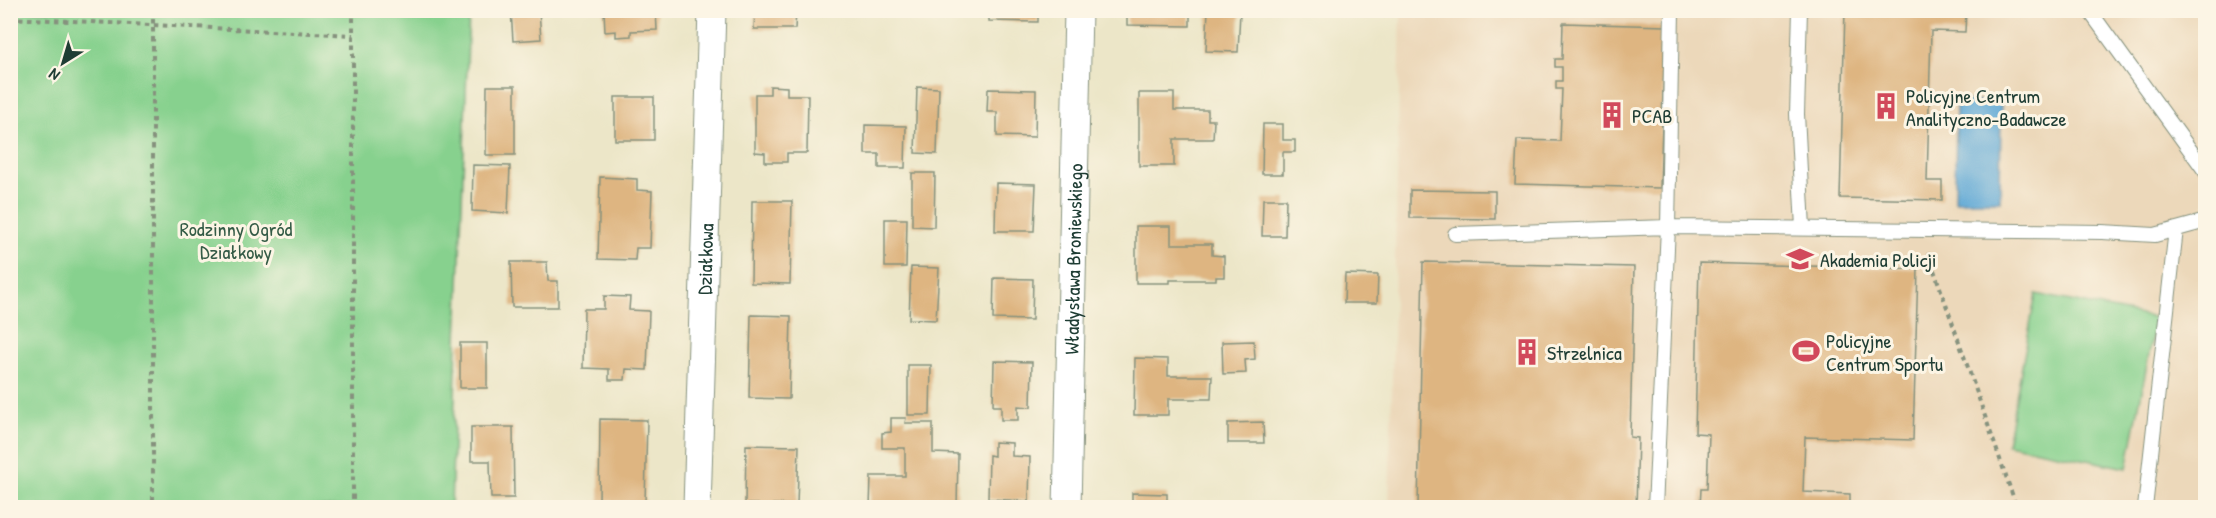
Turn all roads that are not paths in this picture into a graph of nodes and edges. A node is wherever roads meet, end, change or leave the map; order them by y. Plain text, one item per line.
1 (712, 10) edge
2 (1078, 10) edge
3 (1672, 10) edge
4 (1800, 10) edge
5 (2089, 10) edge
6 (2205, 172) edge
7 (2205, 221) edge
8 (1668, 227) junction
9 (1803, 228) junction
10 (2176, 229) junction
11 (1455, 234) dead end
12 (697, 507) edge
13 (1067, 507) edge
14 (1655, 507) edge
15 (2145, 507) edge

1 - 12 street, Działkowa
2 - 13 street, Władysława Broniewskiego
3 - 8 lane
4 - 9 lane
5 - 6 lane
7 - 10 lane
8 - 9 lane
8 - 11 lane
8 - 14 lane
9 - 10 lane
10 - 15 lane

